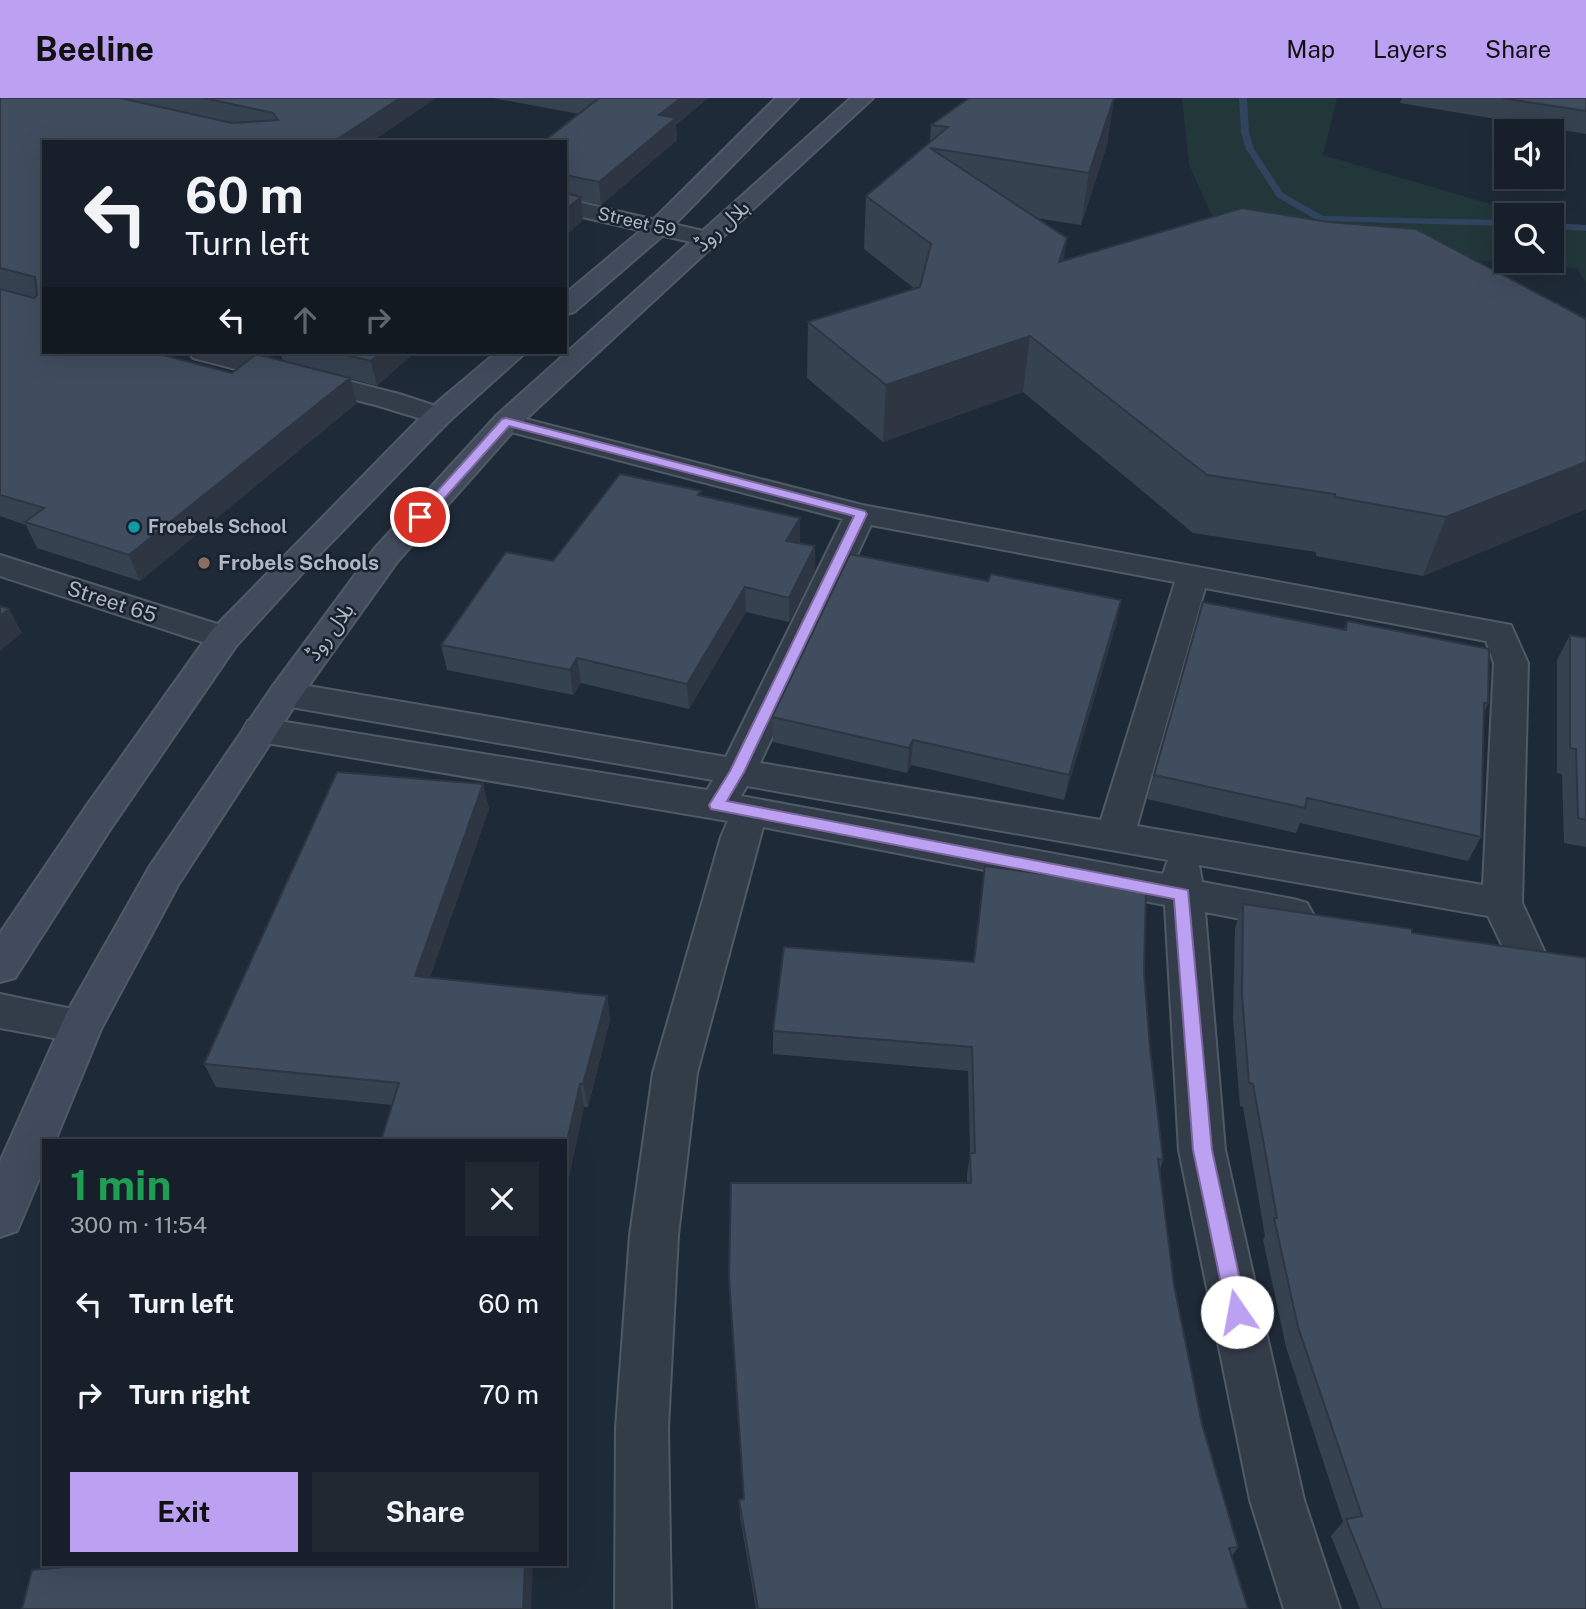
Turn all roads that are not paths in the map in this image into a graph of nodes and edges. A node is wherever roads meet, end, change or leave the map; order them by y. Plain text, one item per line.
1 (788, 98) edge
2 (863, 98) edge
3 (567, 206) edge
4 (659, 227) junction
5 (708, 239) junction
6 (567, 305) edge
7 (210, 354) edge
8 (511, 354) edge
9 (438, 416) junction
10 (506, 422) junction
11 (861, 514) junction
12 (0, 565) edge
13 (1193, 575) junction
14 (224, 638) junction
15 (285, 694) junction
16 (261, 730) junction
17 (735, 796) junction
18 (1115, 836) junction
19 (1183, 848) junction
20 (1182, 894) junction
21 (1502, 903) junction
22 (1328, 920) edge
23 (1487, 949) edge
24 (0, 965) edge
25 (0, 1012) edge
26 (81, 1026) junction
27 (0, 1216) edge
28 (643, 1609) edge
29 (1312, 1609) edge

1 - 4 street, ہلال روڈ
2 - 5 street, ہلال روڈ
3 - 4 street, Street 59
4 - 5 street, Street 59
4 - 6 street, ہلال روڈ
5 - 10 street, ہلال روڈ
7 - 9 street
8 - 9 street
9 - 14 street
10 - 11 street
10 - 15 street, ہلال روڈ
11 - 13 street
11 - 17 street
12 - 14 street, Street 65
13 - 18 street
13 - 21 street
14 - 24 street
15 - 16 street, ہلال روڈ
15 - 17 street
16 - 17 street
16 - 26 street, ہلال روڈ
17 - 18 street
17 - 20 street
17 - 28 street
18 - 19 street
19 - 20 street
19 - 21 street
20 - 22 street
20 - 29 street
21 - 23 street
25 - 26 street
26 - 27 street, ہلال روڈ

